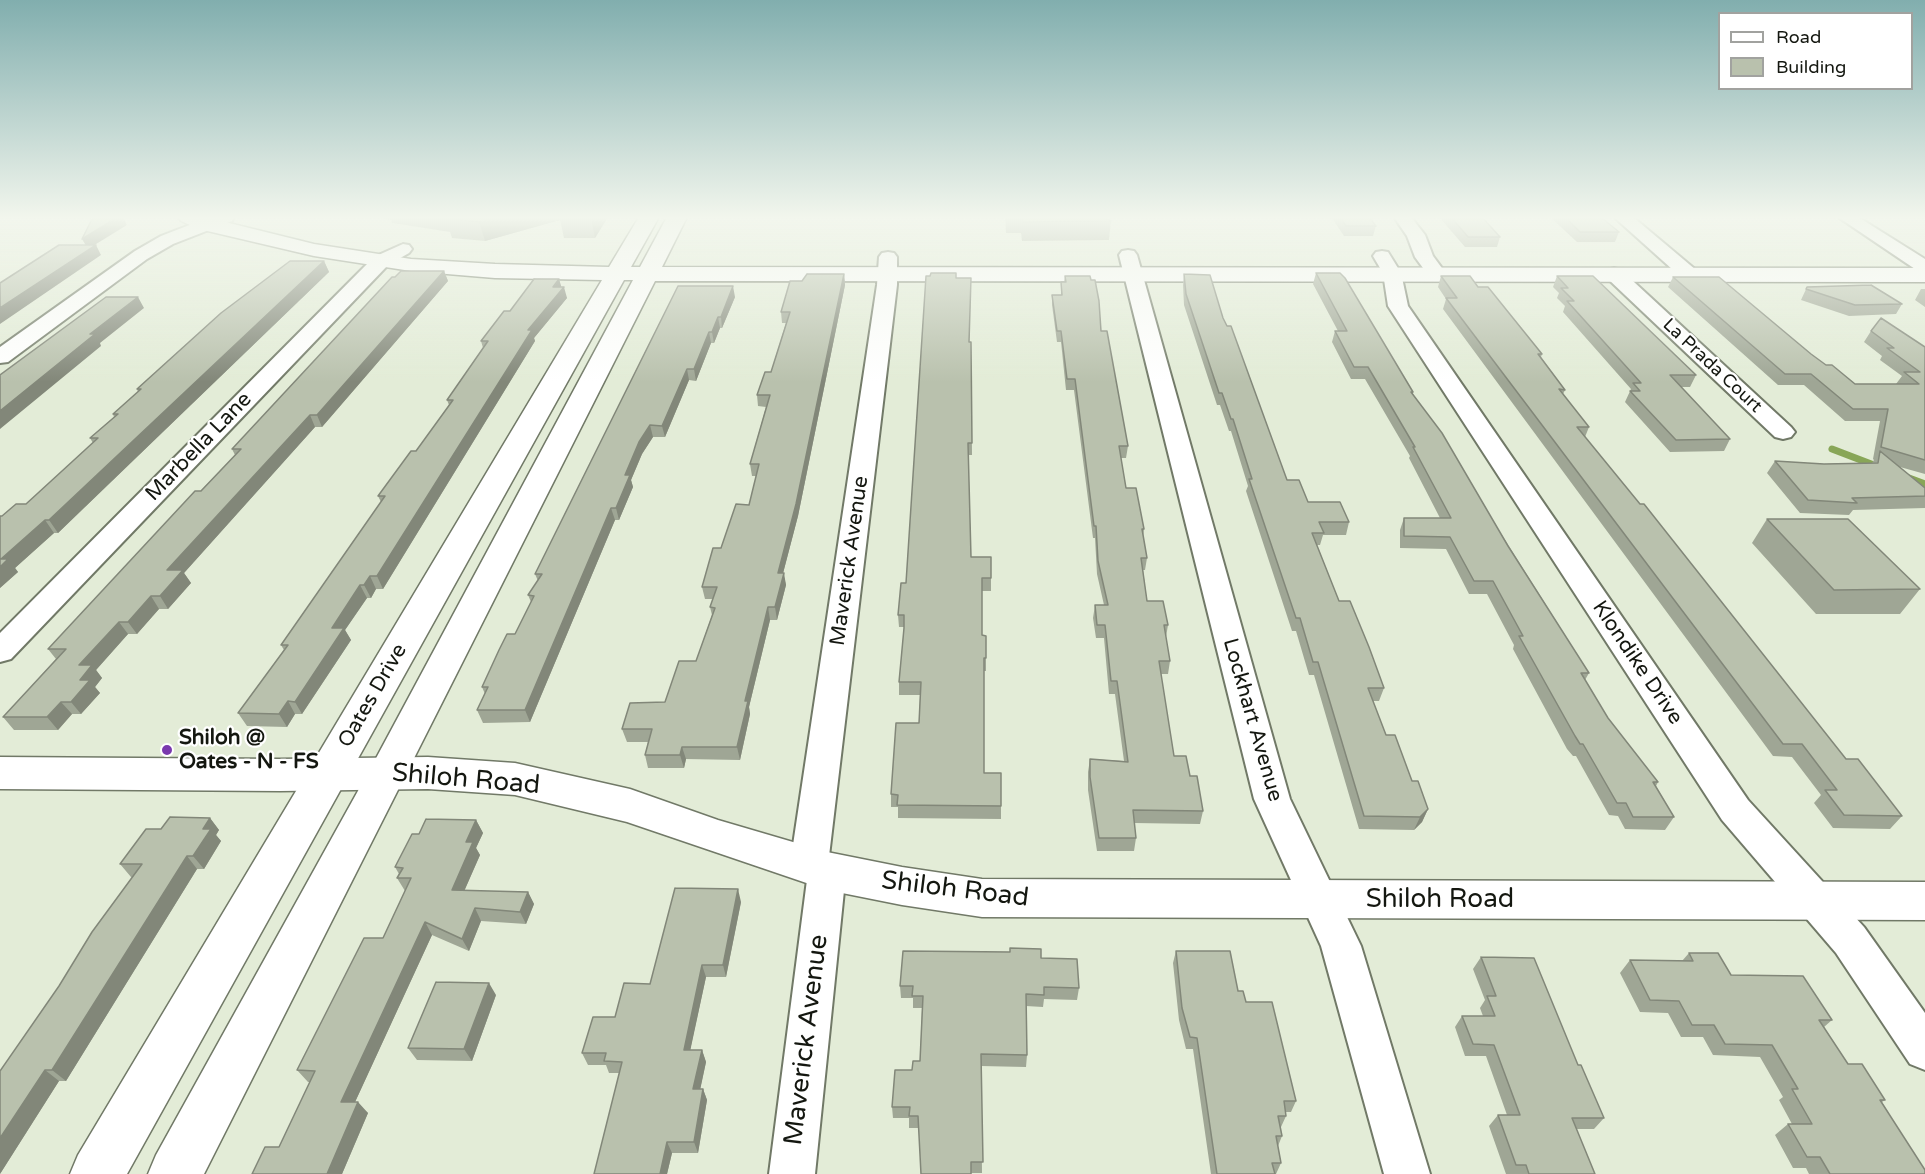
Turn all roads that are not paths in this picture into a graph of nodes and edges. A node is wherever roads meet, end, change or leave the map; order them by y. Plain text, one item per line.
1 (118, 272) edge
2 (370, 272) edge
3 (633, 272) edge
4 (634, 272) edge
5 (887, 272) edge
6 (1132, 272) edge
7 (1389, 272) edge
8 (1422, 272) edge
9 (1436, 272) edge
10 (1686, 272) edge
11 (1614, 274) junction
12 (1689, 274) junction
13 (1438, 275) junction
14 (1925, 275) edge
15 (0, 357) edge
16 (1783, 432) dead end
17 (0, 651) edge
18 (0, 773) edge
19 (388, 773) junction
20 (327, 774) junction
21 (818, 868) junction
22 (1321, 901) junction
23 (1816, 901) junction
24 (1925, 901) edge
25 (1925, 1049) edge
26 (97, 1174) edge
27 (175, 1174) edge
28 (792, 1174) edge
29 (1407, 1174) edge

1 - 15 street
2 - 17 street, Marbella Lane
3 - 20 main road, Oates Drive
4 - 19 main road, Oates Drive
5 - 21 street, Maverick Avenue
6 - 22 street, Lockhart Avenue
7 - 23 street, Klondike Drive
8 - 13 main road
9 - 13 street
10 - 12 street
11 - 12 main road
11 - 13 main road
11 - 16 street, La Prada Court
12 - 14 main road
18 - 20 main road, Shiloh Road
19 - 20 main road, Shiloh Road
19 - 21 main road, Shiloh Road
19 - 27 main road, Oates Drive
20 - 26 main road, Oates Drive
21 - 22 main road, Shiloh Road
21 - 28 street, Maverick Avenue
22 - 23 main road, Shiloh Road
22 - 29 street, Lockhart Avenue
23 - 24 main road, Shiloh Road
23 - 25 street, Klondike Drive

